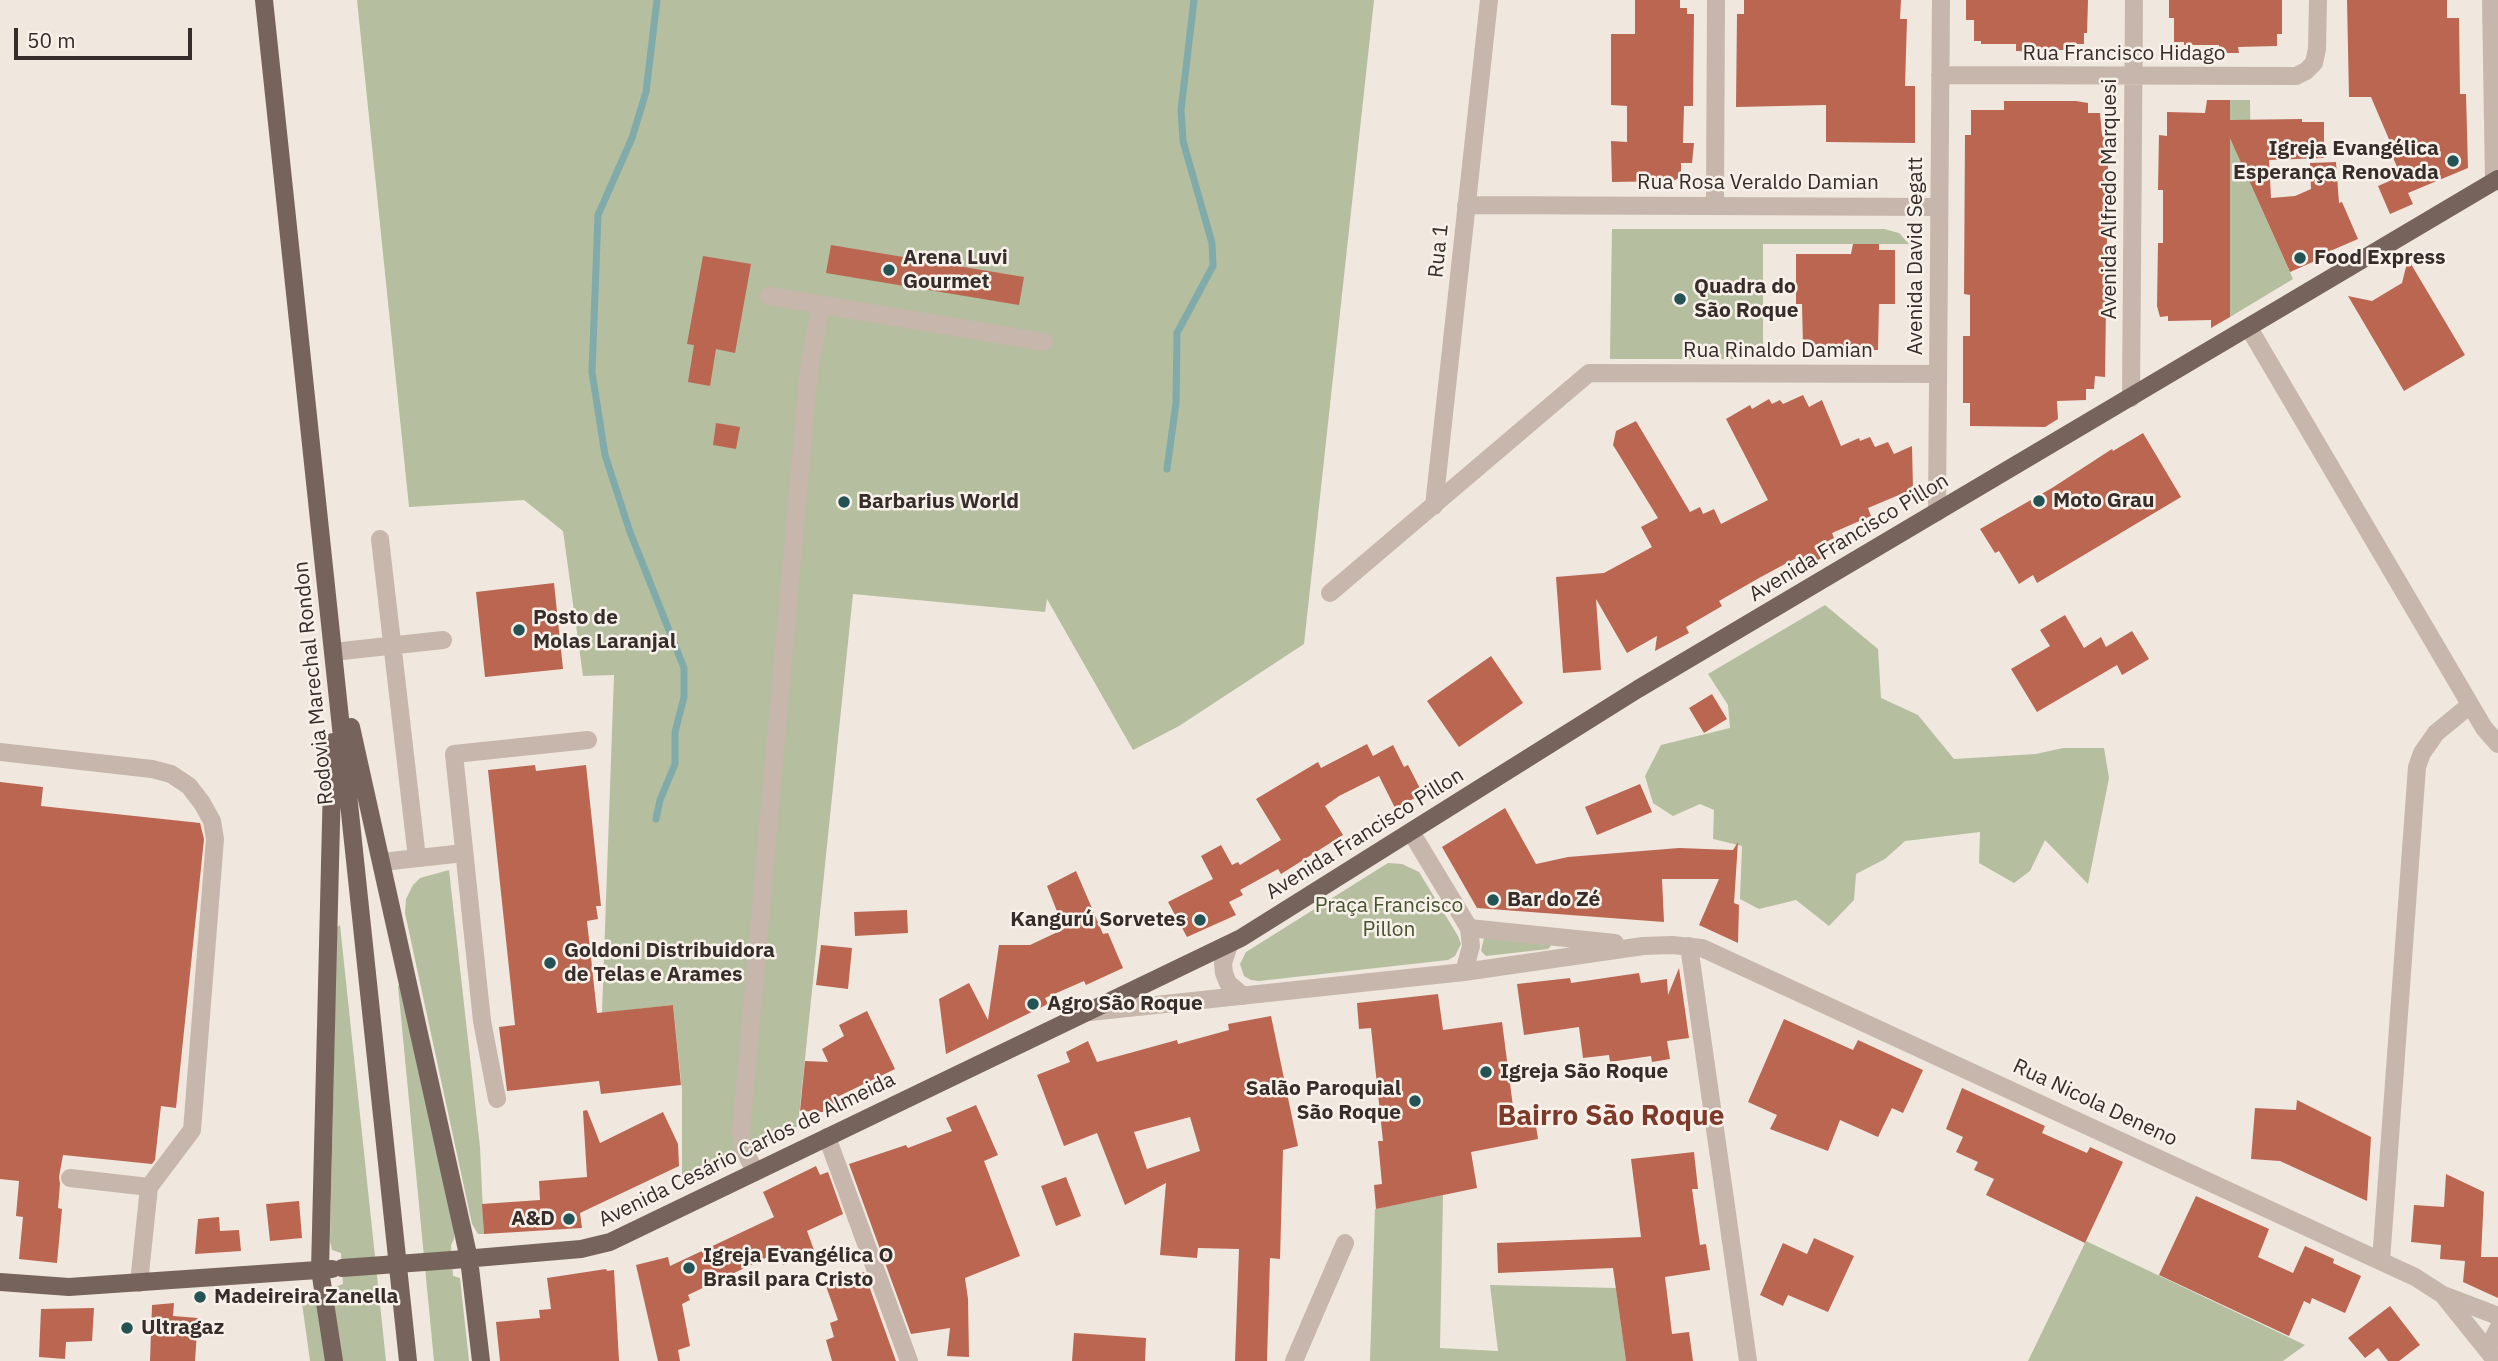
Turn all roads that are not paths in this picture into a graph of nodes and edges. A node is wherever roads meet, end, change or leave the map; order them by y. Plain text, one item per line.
1 (264, 0) edge
2 (1489, 0) edge
3 (1716, 0) edge
4 (1941, 0) edge
5 (2134, 0) edge
6 (2318, 0) edge
7 (2491, 0) edge
8 (1940, 75) junction
9 (2134, 77) junction
10 (2496, 180) edge
11 (1466, 205) junction
12 (1715, 205) junction
13 (1939, 207) junction
14 (769, 296) dead end
15 (821, 305) junction
16 (2249, 328) junction
17 (1044, 342) dead end
18 (1938, 374) junction
19 (2131, 398) junction
20 (1434, 506) junction
21 (1937, 512) junction
22 (380, 540) dead end
23 (1330, 593) dead end
24 (443, 640) dead end
25 (392, 646) junction
26 (333, 653) junction
27 (2470, 705) junction
28 (588, 740) dead end
29 (2498, 744) edge
30 (0, 752) edge
31 (1411, 832) junction
32 (464, 853) junction
33 (417, 858) junction
34 (382, 862) junction
35 (1469, 928) junction
36 (1229, 945) junction
37 (1643, 946) junction
38 (1689, 946) junction
39 (1464, 972) junction
40 (1243, 996) junction
41 (1086, 1012) junction
42 (497, 1099) dead end
43 (827, 1137) junction
44 (755, 1172) junction
45 (70, 1178) dead end
46 (149, 1187) junction
47 (1345, 1243) dead end
48 (461, 1259) junction
49 (2381, 1261) junction
50 (320, 1270) junction
51 (0, 1282) edge
52 (139, 1283) junction
53 (2443, 1295) junction
54 (2498, 1316) edge
55 (2498, 1329) edge
56 (2491, 1355) edge
57 (334, 1361) edge
58 (408, 1361) edge
59 (481, 1361) edge
60 (909, 1361) edge
61 (1294, 1361) edge
62 (1748, 1361) edge

1 - 26 main road, Rodovia Marechal Rondon
2 - 11 street, Rua 1
3 - 12 street
4 - 8 street, Avenida David Segatt
5 - 9 street, Avenida Alfredo Marquesi
6 - 9 street, Rua Francisco Hidago
7 - 10 street
8 - 9 street, Rua Francisco Hidago
8 - 13 street, Avenida David Segatt
9 - 19 street, Avenida Alfredo Marquesi
10 - 16 main road, Avenida Francisco Pillon
11 - 12 street, Rua Rosa Veraldo Damian
11 - 20 street, Rua 1
12 - 13 street, Rua Rosa Veraldo Damian
13 - 18 street, Avenida David Segatt
14 - 15 street
15 - 17 street
15 - 44 street
16 - 19 main road, Avenida Francisco Pillon
16 - 27 street
18 - 20 street, Rua Rinaldo Damian
18 - 21 street, Avenida David Segatt
19 - 21 main road, Avenida Francisco Pillon
20 - 23 street, Rua Rinaldo Damian
21 - 31 main road, Avenida Francisco Pillon
22 - 25 street
24 - 25 street
25 - 26 street
25 - 33 street
26 - 34 main road
26 - 50 main road
26 - 58 main road, Rodovia Marechal Rondon
27 - 29 street
27 - 49 street
28 - 32 street
30 - 46 street
31 - 35 street
31 - 36 main road, Avenida Francisco Pillon
32 - 33 street
32 - 42 street
33 - 34 street
34 - 48 main road
35 - 37 street
35 - 39 street
36 - 40 street
36 - 41 main road, Avenida Cesário Carlos de Almeida
37 - 38 street, Rua Nicola Deneno
37 - 39 street
38 - 49 street, Rua Nicola Deneno
38 - 62 street
39 - 40 street
40 - 41 street
41 - 43 main road, Avenida Cesário Carlos de Almeida
43 - 44 main road, Avenida Cesário Carlos de Almeida
43 - 60 street
44 - 48 main road, Avenida Cesário Carlos de Almeida
45 - 46 street
46 - 52 street
47 - 61 street
48 - 50 main road, Avenida Cesário Carlos de Almeida, bridge
48 - 59 main road
49 - 53 street, Rua Nicola Deneno
50 - 52 main road, Avenida Cesário Carlos de Almeida
50 - 57 main road
51 - 52 main road, Avenida Cesário Carlos de Almeida
53 - 54 street
53 - 56 street, Rua Nicola Deneno
55 - 56 street

